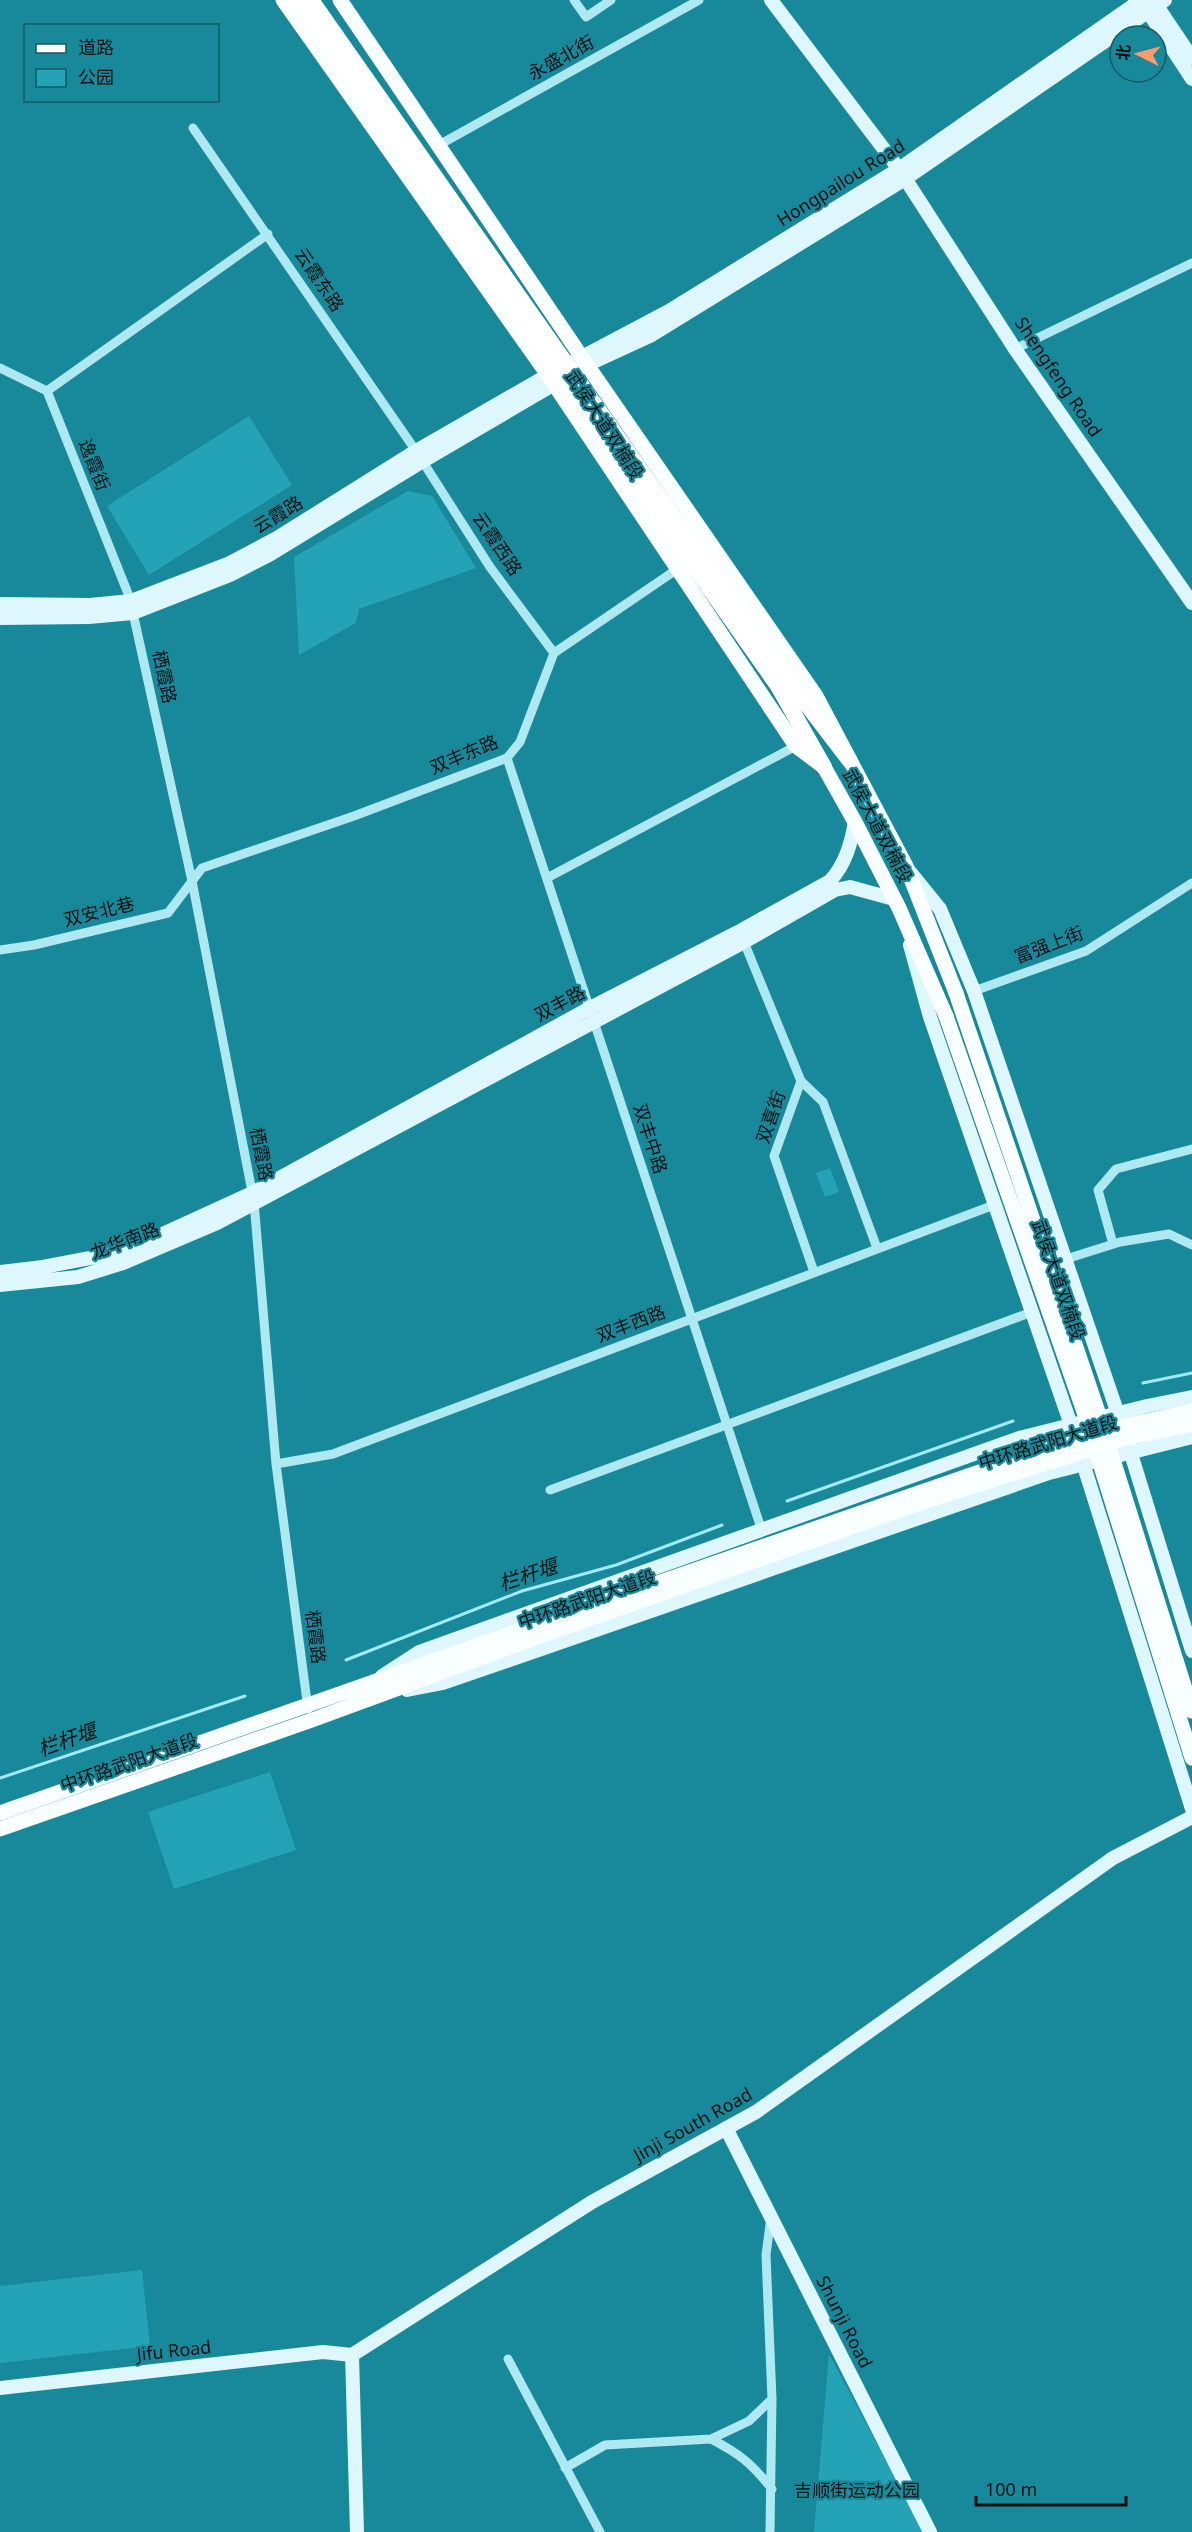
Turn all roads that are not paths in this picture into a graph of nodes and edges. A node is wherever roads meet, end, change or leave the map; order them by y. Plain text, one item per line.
1 (283, 0) edge
2 (296, 0) edge
3 (311, 0) edge
4 (340, 0) edge
5 (574, 0) edge
6 (610, 0) edge
7 (699, 0) edge
8 (771, 0) edge
9 (1149, 3) edge
10 (1192, 58) edge
11 (1192, 79) edge
12 (193, 128) dead end
13 (439, 145) junction
14 (902, 174) junction
15 (268, 234) junction
16 (1192, 263) edge
17 (1015, 349) junction
18 (584, 361) junction
19 (0, 368) edge
20 (551, 380) junction
21 (47, 391) junction
22 (420, 456) junction
23 (676, 570) junction
24 (1192, 603) edge
25 (0, 604) edge
26 (132, 607) junction
27 (0, 618) edge
28 (554, 653) junction
29 (783, 683) junction
30 (796, 746) junction
31 (507, 758) junction
32 (850, 761) junction
33 (824, 767) junction
34 (855, 822) junction
35 (906, 866) junction
36 (547, 878) junction
37 (192, 881) junction
38 (1192, 883) edge
39 (897, 904) junction
40 (744, 942) junction
41 (0, 950) edge
42 (974, 991) junction
43 (592, 1014) junction
44 (801, 1081) junction
45 (1192, 1149) edge
46 (253, 1198) junction
47 (994, 1204) junction
48 (1113, 1244) junction
49 (1192, 1245) edge
50 (877, 1248) junction
51 (1066, 1259) junction
52 (0, 1272) edge
53 (814, 1272) junction
54 (0, 1285) edge
55 (1032, 1312) junction
56 (692, 1319) junction
57 (1192, 1397) edge
58 (1192, 1411) edge
59 (1118, 1413) junction
60 (1192, 1424) edge
61 (726, 1425) junction
62 (1071, 1425) junction
63 (1192, 1437) edge
64 (1130, 1451) junction
65 (1084, 1463) junction
66 (276, 1464) junction
67 (550, 1490) dead end
68 (762, 1531) junction
69 (532, 1633) junction
70 (1192, 1651) edge
71 (377, 1687) junction
72 (306, 1704) junction
73 (1192, 1711) edge
74 (312, 1720) junction
75 (1192, 1758) edge
76 (1192, 1809) edge
77 (0, 1813) edge
78 (1192, 1817) edge
79 (0, 1829) edge
80 (726, 2128) junction
81 (771, 2217) junction
82 (352, 2355) junction
83 (508, 2359) dead end
84 (0, 2388) edge
85 (772, 2399) junction
86 (711, 2439) junction
87 (565, 2468) junction
88 (772, 2489) junction
89 (357, 2532) edge
90 (599, 2532) edge
91 (770, 2532) edge
92 (930, 2532) edge

1 - 20 main road, 武侯大道双楠段
2 - 29 highway, bridge
3 - 29 highway, bridge
4 - 13 main road, 武侯大道双楠段
5 - 6 street
7 - 13 street, 永盛北街
8 - 14 street, Shengfeng Road
9 - 10 street
9 - 11 street
9 - 14 street, Hongpailou Road
12 - 15 street, 云霞东路
13 - 18 main road, 武侯大道双楠段
14 - 17 street, Shengfeng Road
14 - 18 street, Hongpailou Road
15 - 21 street
15 - 22 street, 云霞东路
16 - 17 street
17 - 24 street, Shengfeng Road
18 - 20 street, Hongpailou Road
18 - 32 main road, 武侯大道双楠段
19 - 21 street
20 - 22 street, 云霞路
20 - 23 main road, 武侯大道双楠段
21 - 26 street, 逸霞街
22 - 26 street, 云霞路
22 - 28 street, 云霞西路
23 - 28 street
23 - 30 main road, 武侯大道双楠段
25 - 26 street, 云霞路
26 - 27 street
26 - 37 street, 栖霞路
28 - 31 street, 双丰东路
29 - 32 highway
29 - 33 highway
30 - 33 main road, 武侯大道双楠段
30 - 36 street
31 - 36 street, 双丰中路
31 - 37 street, 双丰东路
32 - 35 main road, 武侯大道双楠段
33 - 34 main road, 武侯大道双楠段
34 - 39 main road, 武侯大道双楠段
34 - 43 street, 双丰路
35 - 42 street
35 - 73 main road, 武侯大道双楠段, bridge
36 - 43 street, 双丰中路
37 - 41 street, 双安北巷
37 - 46 street, 栖霞路
38 - 42 street, 富强上街
39 - 40 street, 双丰路
39 - 47 street
39 - 75 main road, 武侯大道双楠段, bridge
40 - 43 street, 双丰路
40 - 44 street, 双喜街
42 - 51 street
43 - 46 street, 双丰路
43 - 56 street, 双丰中路
44 - 50 street
44 - 53 street, 双喜街
45 - 48 street
46 - 52 street, 龙华南路
46 - 54 street, 龙华南路
46 - 66 street, 栖霞路
47 - 50 street, 双丰西路
47 - 55 street
48 - 49 street
48 - 51 street
50 - 53 street, 双丰西路
51 - 59 street
53 - 56 street, 双丰西路
55 - 61 street
55 - 62 street
56 - 61 street, 双丰中路
56 - 66 street, 双丰西路
57 - 59 street
58 - 69 main road, 中环路武阳大道段, bridge
59 - 62 street
59 - 64 street
60 - 69 main road, 中环路武阳大道段, bridge
61 - 67 street
61 - 68 street, 双丰中路
62 - 65 street
62 - 68 street
63 - 64 street
64 - 65 street
64 - 70 street
65 - 71 street
65 - 76 street
66 - 72 street, 栖霞路
68 - 71 street
69 - 71 main road, 中环路武阳大道段
71 - 72 main road, 中环路武阳大道段
71 - 74 main road, 中环路武阳大道段
72 - 74 street, 栖霞路
72 - 77 main road, 中环路武阳大道段
74 - 79 main road, 中环路武阳大道段
78 - 80 street, Jinji South Road
80 - 81 street, Shunji Road
80 - 82 street, Jinji South Road
81 - 85 street
81 - 92 street, Shunji Road
82 - 84 street, Jifu Road
82 - 89 street
83 - 87 street
85 - 86 street
85 - 88 street
86 - 87 street
86 - 88 street
87 - 90 street
88 - 91 street

